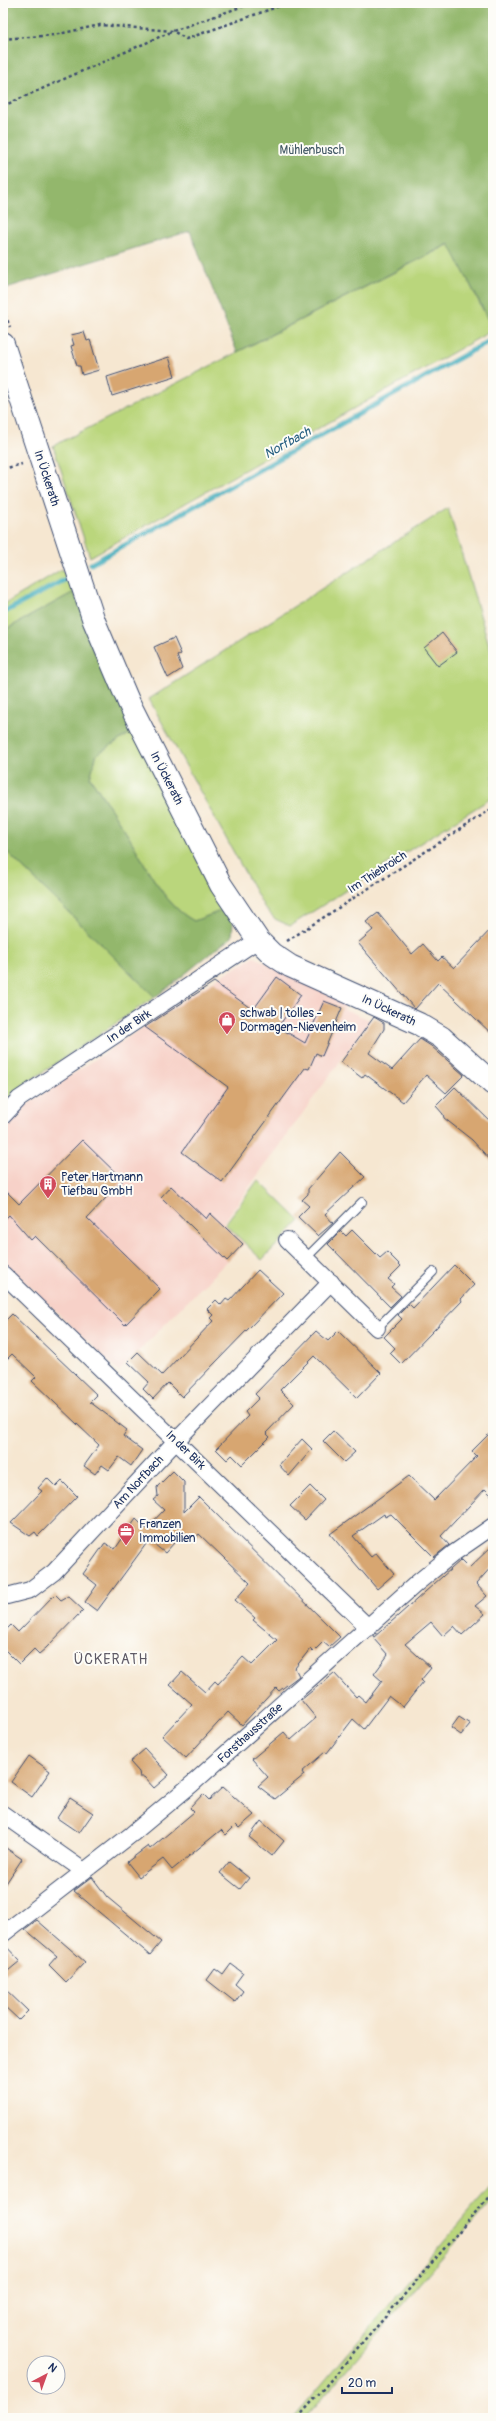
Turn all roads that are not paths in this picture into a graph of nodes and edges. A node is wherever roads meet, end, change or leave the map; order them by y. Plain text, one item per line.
1 (8, 339) edge
2 (265, 947) junction
3 (493, 1084) edge
4 (3, 1116) edge
5 (362, 1202) dead end
6 (288, 1240) dead end
7 (306, 1258) junction
8 (433, 1272) dead end
9 (3, 1274) edge
10 (331, 1282) junction
11 (377, 1328) joint
12 (176, 1441) junction
13 (493, 1526) edge
14 (3, 1597) edge
15 (369, 1628) junction
16 (3, 1814) edge
17 (84, 1871) junction
18 (3, 1934) edge

1 - 2 main road, In Ückerath
2 - 3 main road, In Ückerath
2 - 4 street, In der Birk
5 - 7 lane
6 - 7 street
7 - 10 street
8 - 11 lane
9 - 12 street, In der Birk
10 - 11 street
10 - 12 street, Am Norfbach
12 - 14 street, Am Norfbach
12 - 15 street, In der Birk
13 - 15 street, Forsthausstraße
15 - 17 street, Forsthausstraße
16 - 17 street
17 - 18 street, Forsthausstraße

